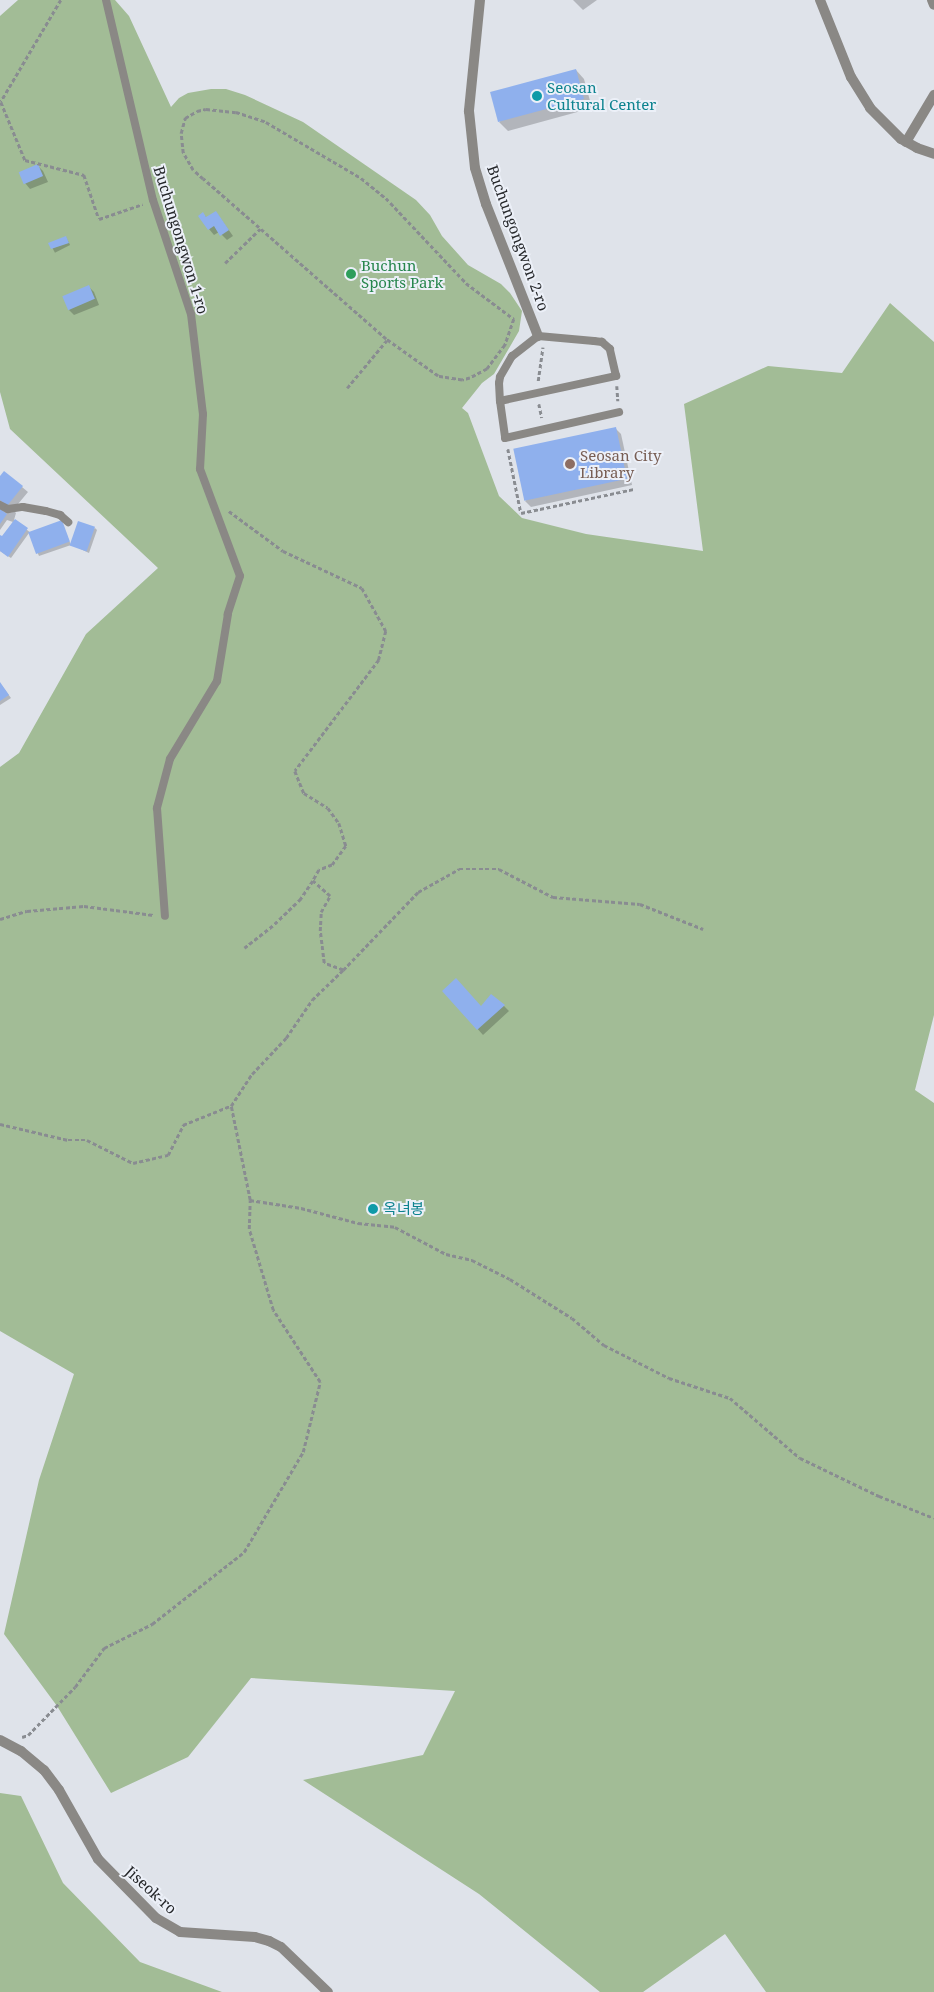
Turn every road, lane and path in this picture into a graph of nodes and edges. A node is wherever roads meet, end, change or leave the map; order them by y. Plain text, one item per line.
1 (61, 0) edge
2 (106, 0) edge
3 (480, 0) edge
4 (820, 0) edge
5 (932, 0) edge
6 (934, 5) edge
7 (934, 95) edge
8 (906, 142) junction
9 (934, 154) edge
10 (153, 200) junction
11 (260, 229) junction
12 (226, 263) dead end
13 (538, 336) junction
14 (387, 340) junction
15 (616, 376) junction
16 (347, 388) dead end
17 (538, 393) junction
18 (500, 401) junction
19 (619, 412) joint
20 (545, 429) junction
21 (505, 438) junction
22 (634, 489) dead end
23 (213, 501) junction
24 (0, 505) edge
25 (68, 522) dead end
26 (314, 881) junction
27 (165, 916) joint
28 (0, 919) edge
29 (703, 929) dead end
30 (245, 948) dead end
31 (343, 970) junction
32 (231, 1106) junction
33 (0, 1124) edge
34 (250, 1200) junction
35 (934, 1518) edge
36 (21, 1738) dead end
37 (0, 1740) edge
38 (328, 1992) edge

1 - 10 path
2 - 10 lane, Buchungongwon 1-ro
3 - 13 street, Buchungongwon 2-ro
4 - 8 street
5 - 6 street
7 - 8 street
8 - 9 street
10 - 23 lane, Buchungongwon 1-ro
11 - 12 path
11 - 14 path
11 - 14 path
13 - 15 lane
13 - 17 path
13 - 18 lane
14 - 16 path
15 - 17 lane
15 - 19 path
17 - 18 lane
17 - 20 path
18 - 21 lane
19 - 20 lane
20 - 21 lane
21 - 22 path
23 - 26 path
23 - 27 lane, Buchungongwon 1-ro
24 - 25 lane
26 - 30 path
26 - 31 path
27 - 28 path
29 - 31 path
31 - 32 path
32 - 33 path
32 - 34 path
34 - 35 path
34 - 36 path
37 - 38 street, Jiseok-ro

